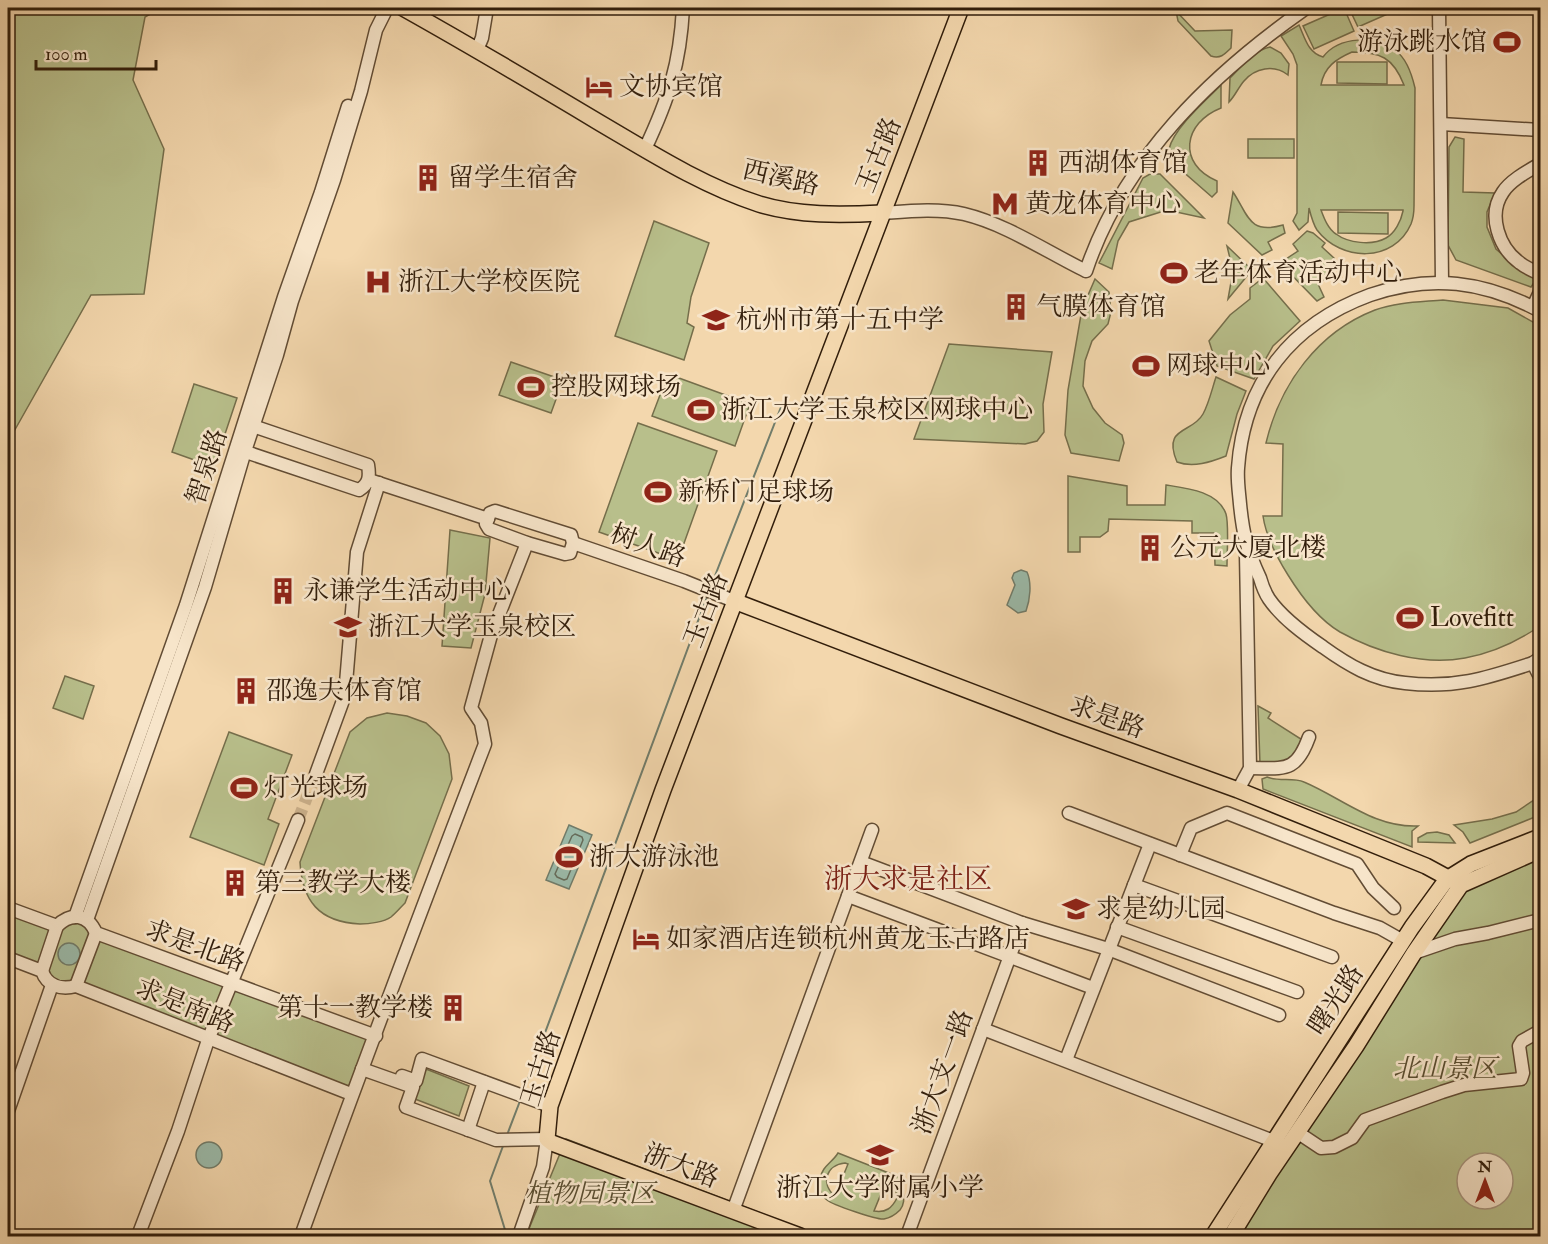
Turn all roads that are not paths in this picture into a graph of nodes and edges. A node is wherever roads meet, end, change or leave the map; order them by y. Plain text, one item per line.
1 (387, 8) edge
2 (403, 8) edge
3 (487, 8) edge
4 (683, 8) edge
5 (961, 8) edge
6 (1306, 8) edge
7 (1439, 8) edge
8 (477, 50) junction
9 (1442, 124) junction
10 (1540, 130) edge
11 (645, 149) junction
12 (1540, 164) edge
13 (882, 213) junction
14 (1540, 274) edge
15 (1442, 282) junction
16 (1540, 292) edge
17 (1537, 309) edge
18 (249, 424) junction
19 (240, 450) junction
20 (374, 481) junction
21 (488, 519) junction
22 (527, 543) junction
23 (572, 546) junction
24 (1246, 548) junction
25 (729, 599) junction
26 (1537, 660) edge
27 (1539, 675) edge
28 (1309, 736) dead end
29 (1250, 768) junction
30 (316, 774) tunnel mouth
31 (1238, 790) junction
32 (1069, 813) dead end
33 (298, 820) tunnel mouth
34 (872, 830) dead end
35 (1540, 837) edge
36 (1150, 844) junction
37 (1540, 850) edge
38 (1180, 855) junction
39 (861, 862) junction
40 (1454, 882) junction
41 (1134, 885) junction
42 (848, 896) junction
43 (8, 908) edge
44 (1394, 908) dead end
45 (81, 918) junction
46 (1540, 920) edge
47 (1022, 923) junction
48 (57, 926) junction
49 (1117, 927) junction
50 (96, 933) junction
51 (1403, 941) junction
52 (1108, 949) junction
53 (1414, 953) junction
54 (1009, 957) junction
55 (1332, 957) dead end
56 (8, 958) edge
57 (42, 971) junction
58 (231, 983) junction
59 (55, 986) junction
60 (76, 986) junction
61 (1093, 988) junction
62 (1297, 992) dead end
63 (1279, 1015) dead end
64 (983, 1029) junction
65 (1540, 1031) edge
66 (376, 1036) junction
67 (208, 1040) junction
68 (1066, 1060) junction
69 (363, 1066) junction
70 (484, 1082) junction
71 (414, 1084) junction
72 (351, 1094) junction
73 (550, 1106) junction
74 (8, 1111) edge
75 (468, 1130) junction
76 (1297, 1132) junction
77 (548, 1139) junction
78 (1281, 1144) junction
79 (733, 1211) junction
80 (138, 1236) edge
81 (301, 1236) edge
82 (519, 1236) edge
83 (800, 1236) edge
84 (907, 1236) edge
85 (1213, 1236) edge
86 (1231, 1236) edge

1 - 18 street, 智泉路
2 - 8 main road, 西溪路
3 - 8 street
4 - 11 street
5 - 13 main road, 玉古路
6 - 13 street, 西溪路
7 - 9 street
8 - 11 main road, 西溪路
9 - 10 street
9 - 15 street
11 - 13 main road, 西溪路
12 - 14 street
13 - 25 main road, 玉古路
15 - 17 street
15 - 24 street
16 - 17 street
18 - 19 street, 智泉路
18 - 20 street
19 - 20 street
19 - 45 street, 智泉路
20 - 21 street
20 - 30 street
21 - 22 street
21 - 23 street
22 - 23 street
22 - 66 street
23 - 25 street, 树人路
24 - 26 street
24 - 29 street
25 - 31 main road, 求是路
25 - 73 main road, 玉古路
26 - 27 street
28 - 29 street
29 - 31 street
31 - 40 main road, 求是路
32 - 36 street
33 - 58 street
34 - 39 street
35 - 40 main road, 曙光路
36 - 38 street
36 - 41 street
37 - 40 main road
38 - 44 street
38 - 51 street
39 - 42 street
39 - 47 street
40 - 51 main road, 曙光路
40 - 53 main road, 曙光路
41 - 49 street
41 - 55 street
42 - 54 street
42 - 79 street
43 - 48 street
45 - 48 street
45 - 50 street
46 - 53 street
47 - 52 street
47 - 54 street, 浙大支一路
48 - 57 street
49 - 52 street
49 - 62 street
50 - 58 street, 求是北路
50 - 60 street
51 - 78 main road, 曙光路
52 - 61 street
52 - 63 street
53 - 76 main road, 曙光路
54 - 61 street
54 - 64 street, 浙大支一路
56 - 57 street
57 - 59 street
58 - 66 street, 求是北路
58 - 67 street
59 - 60 street, 求是南路
59 - 74 street
60 - 67 street, 求是南路
61 - 68 street
64 - 68 street
64 - 84 street, 浙大支一路
65 - 76 street
66 - 69 street
67 - 72 street, 求是南路
67 - 80 street
68 - 78 street
69 - 71 street
69 - 72 street
70 - 71 street
70 - 73 street
70 - 75 street
71 - 75 street
72 - 81 street
73 - 77 main road, 玉古路
75 - 77 street
76 - 78 main road, 曙光路
77 - 79 main road, 浙大路
77 - 82 street, 玉古路
78 - 85 main road, 曙光路
78 - 86 main road, 曙光路
79 - 83 main road, 浙大路

